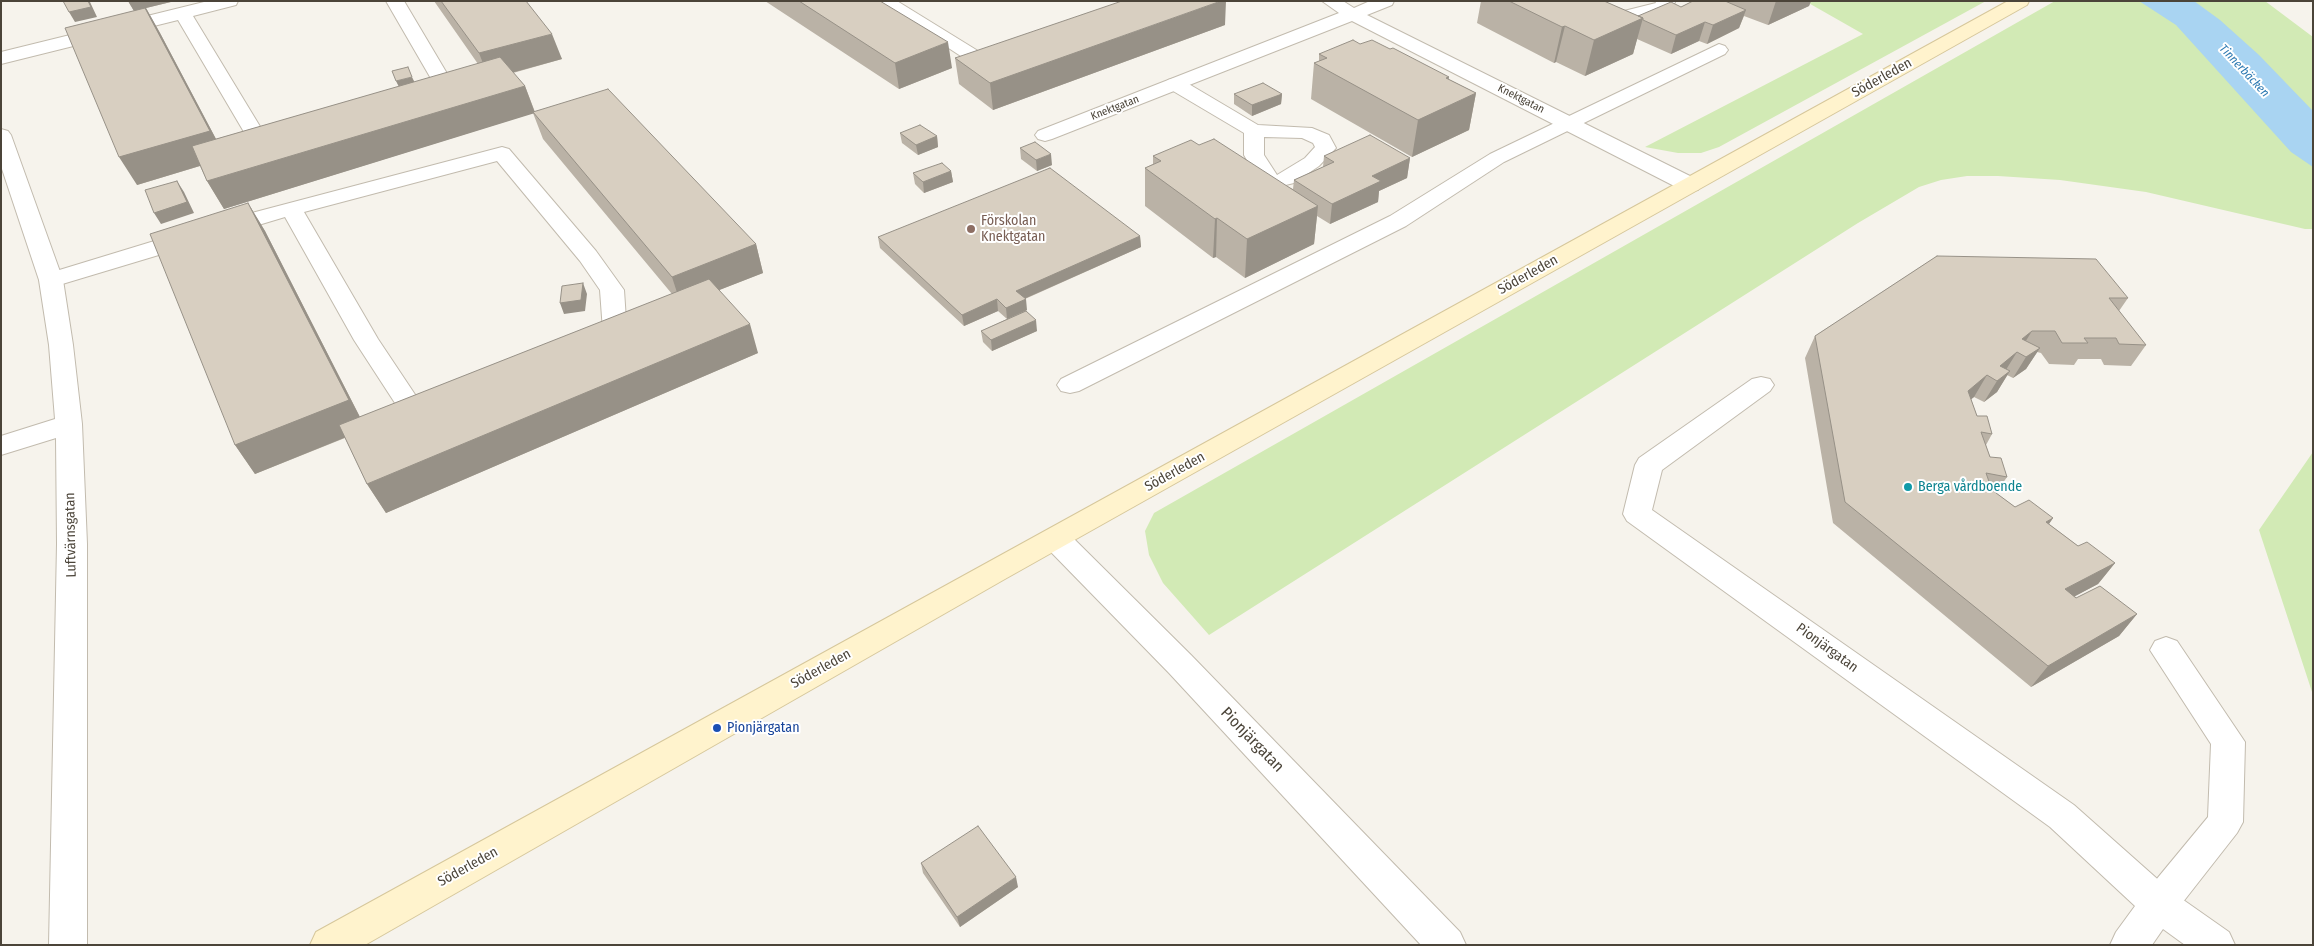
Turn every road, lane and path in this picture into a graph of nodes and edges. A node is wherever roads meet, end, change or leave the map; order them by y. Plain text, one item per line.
1 (230, 1) edge
2 (395, 1) edge
3 (885, 1) edge
4 (1330, 1) edge
5 (1386, 1) edge
6 (1591, 1) edge
7 (1663, 1) edge
8 (2021, 1) edge
9 (183, 13) junction
10 (1352, 14) junction
11 (1719, 50) dead end
12 (1015, 57) edge
13 (1, 58) edge
14 (1175, 84) junction
15 (410, 102) edge
16 (1570, 124) junction
17 (1254, 131) dead end
18 (1, 135) edge
19 (298, 135) edge
20 (1045, 135) dead end
21 (1690, 185) junction
22 (291, 209) junction
23 (52, 280) junction
24 (579, 349) edge
25 (1070, 385) dead end
26 (1761, 385) dead end
27 (451, 399) edge
28 (69, 424) junction
29 (1, 446) edge
30 (1056, 538) junction
31 (2166, 650) dead end
32 (2159, 904) junction
33 (68, 945) edge
34 (329, 945) edge
35 (1446, 945) edge
36 (2129, 945) edge
37 (2216, 945) edge

1 - 9 street
2 - 15 street
3 - 12 street
4 - 10 street, Knektgatan
5 - 10 street, Knektgatan
6 - 7 street
8 - 21 main road, Söderleden
9 - 13 street
9 - 19 street
10 - 14 street, Knektgatan
10 - 16 street, Knektgatan
11 - 16 street
14 - 17 street
14 - 20 street, Knektgatan
16 - 21 street, Knektgatan
16 - 25 street
18 - 23 street, Luftvärnsgatan
21 - 30 main road, Söderleden
22 - 23 street
22 - 24 street
22 - 27 street
23 - 28 street, Luftvärnsgatan
26 - 32 street, Pionjärgatan
28 - 29 street
28 - 33 street, Luftvärnsgatan
30 - 34 main road, Söderleden
30 - 35 street, Pionjärgatan
31 - 32 street
32 - 36 street
32 - 37 street, Pionjärgatan

